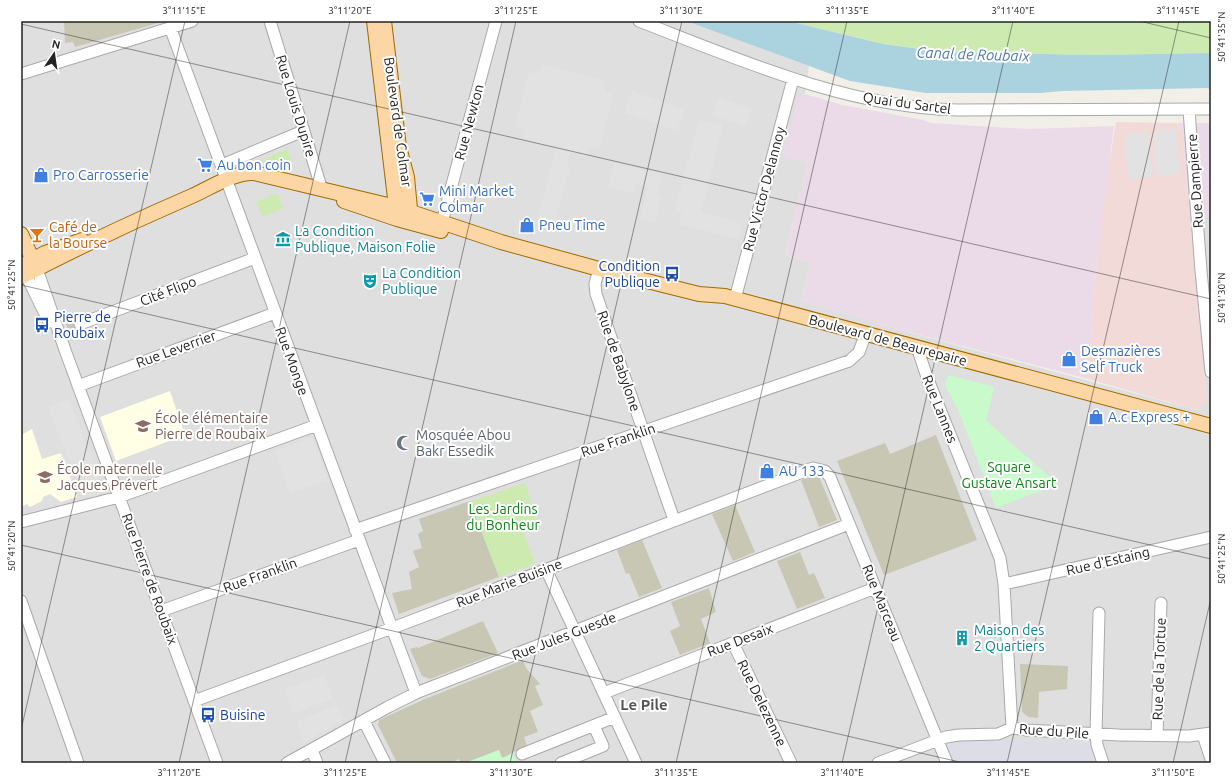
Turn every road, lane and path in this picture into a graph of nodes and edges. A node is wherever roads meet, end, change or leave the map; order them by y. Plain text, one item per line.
1 (270, 21) edge
2 (374, 21) edge
3 (384, 21) edge
4 (496, 21) edge
5 (639, 21) edge
6 (185, 22) edge
7 (170, 27) junction
8 (21, 74) edge
9 (793, 79) junction
10 (1189, 110) junction
11 (1211, 110) edge
12 (303, 131) junction
13 (222, 165) junction
14 (227, 180) junction
15 (322, 190) junction
16 (403, 215) junction
17 (442, 222) junction
18 (21, 234) edge
19 (255, 258) junction
20 (564, 259) junction
21 (26, 269) edge
22 (599, 269) junction
23 (735, 299) junction
24 (275, 313) junction
25 (80, 324) tunnel mouth
26 (866, 333) junction
27 (918, 347) junction
28 (65, 350) junction
29 (1211, 372) edge
30 (78, 386) junction
31 (1211, 424) edge
32 (316, 426) junction
33 (644, 431) junction
34 (822, 470) joint
35 (119, 498) junction
36 (674, 520) junction
37 (21, 522) edge
38 (849, 524) junction
39 (357, 535) junction
40 (1211, 538) edge
41 (546, 569) junction
42 (1004, 584) junction
43 (875, 588) junction
44 (21, 601) edge
45 (1161, 603) dead end
46 (161, 611) junction
47 (1099, 613) dead end
48 (392, 628) junction
49 (575, 632) junction
50 (733, 643) junction
51 (416, 693) junction
52 (604, 693) junction
53 (194, 700) junction
54 (616, 717) junction
55 (364, 721) junction
56 (594, 726) junction
57 (1012, 728) junction
58 (1096, 734) junction
59 (1207, 734) edge
60 (1157, 736) junction
61 (937, 740) junction
62 (312, 750) junction
63 (522, 754) dead end
64 (1211, 759) edge
65 (78, 763) edge
66 (217, 763) edge
67 (287, 763) edge
68 (317, 763) edge
69 (385, 763) edge
70 (561, 763) edge
71 (636, 763) edge
72 (791, 763) edge
73 (878, 763) edge
74 (946, 763) edge
75 (1103, 763) edge

1 - 12 street, Rue Louis Dupire
2 - 16 main road, Boulevard de Colmar
3 - 16 main road, Boulevard de Colmar
4 - 17 street, Rue Newton
5 - 9 street, Quai du Sartel
6 - 7 street
7 - 8 street
7 - 13 street, Rue Monge
9 - 10 street, Quai du Sartel
9 - 23 street, Rue Victor Delannoy
10 - 11 street, Quai du Sartel
10 - 29 street, Rue Dampierre
12 - 13 street
12 - 15 street, Rue Louis Dupire
13 - 14 street, Rue Monge
14 - 15 main road, Boulevard de Beaurepaire
14 - 19 street, Rue Monge
14 - 21 main road, Boulevard de Beaurepaire
15 - 16 main road, Boulevard de Beaurepaire
16 - 17 main road, Boulevard de Beaurepaire
16 - 20 main road, Boulevard de Beaurepaire
17 - 20 main road, Boulevard de Beaurepaire
18 - 21 main road, Rue Pierre de Roubaix
19 - 24 street, Rue Monge
19 - 25 street, Cité Flipo
20 - 22 main road, Boulevard de Beaurepaire
21 - 28 street, Rue Pierre de Roubaix
21 - 28 street, Rue Pierre de Roubaix
22 - 23 main road, Boulevard de Beaurepaire
22 - 33 street, Rue de Babylone
23 - 26 main road, Boulevard de Beaurepaire
24 - 30 street, Rue Leverrier
24 - 32 street, Rue Monge
26 - 27 main road, Boulevard de Beaurepaire
26 - 33 street, Rue Franklin
27 - 31 main road, Boulevard de Beaurepaire
27 - 42 street, Rue Lannes
28 - 30 street, Rue Pierre de Roubaix
30 - 35 street, Rue Pierre de Roubaix
32 - 35 street
32 - 39 street, Rue Monge
33 - 36 street, Rue de Babylone
33 - 39 street, Rue Franklin
34 - 36 street, Rue Marie Buisine
34 - 38 street, Rue Marceau
35 - 37 street
35 - 46 street, Rue Pierre de Roubaix
36 - 41 street, Rue Marie Buisine
38 - 43 street, Rue Marceau
38 - 49 street, Rue Jules Guesde
39 - 46 street, Rue Franklin
39 - 48 street, Rue Monge
40 - 42 street, Rue d'Estaing
41 - 48 street, Rue Marie Buisine
41 - 49 street
42 - 57 street, Rue Lannes
43 - 50 street, Rue Desaix
43 - 61 street, Rue Marceau
44 - 65 street
45 - 60 street, Rue de la Tortue
46 - 53 street, Rue Pierre de Roubaix
47 - 58 street
48 - 51 street, Rue Monge
48 - 53 street, Rue Marie Buisine
49 - 51 street, Rue Jules Guesde
49 - 52 street
50 - 52 street, Rue Desaix
50 - 72 street, Rue Delezenne
51 - 55 street, Rue Jules Guesde
52 - 54 street
53 - 66 street, Rue Pierre de Roubaix
54 - 56 street
54 - 71 street
55 - 62 street, Rue Jules Guesde
55 - 69 street
56 - 63 street
56 - 70 street
57 - 58 street, Rue du Pile
57 - 61 street, Rue du Pile
58 - 60 street, Rue du Pile
58 - 75 street
59 - 60 street, Rue du Pile
59 - 64 street
61 - 73 street, Rue du Pile
61 - 74 street, Rue Marceau
62 - 67 street, Rue Jules Guesde
62 - 68 street

